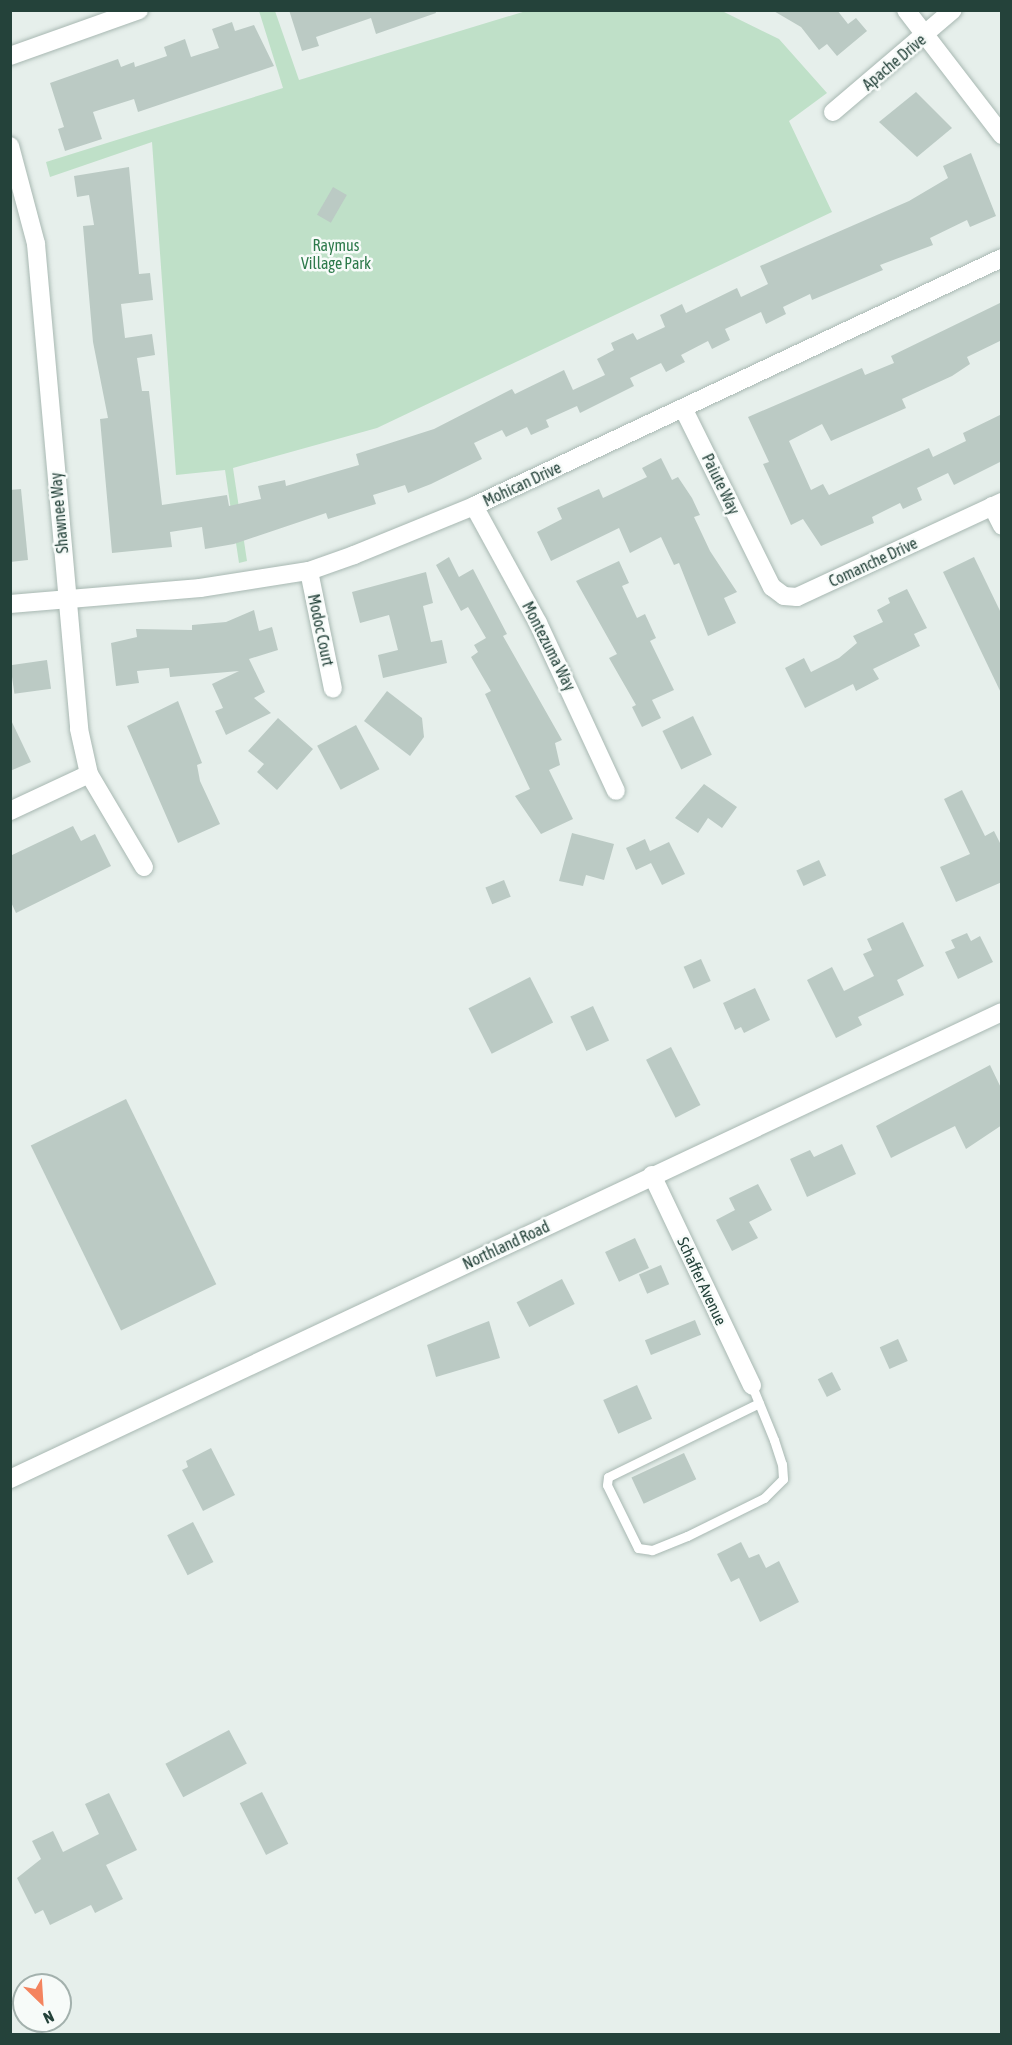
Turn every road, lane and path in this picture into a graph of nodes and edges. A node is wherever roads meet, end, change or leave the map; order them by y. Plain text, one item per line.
1 (139, 10) edge
2 (906, 10) edge
3 (953, 10) edge
4 (926, 35) junction
5 (10, 56) edge
6 (833, 112) dead end
7 (1002, 135) edge
8 (10, 146) edge
9 (1002, 258) edge
10 (683, 408) junction
11 (997, 504) edge
12 (474, 506) junction
13 (1002, 526) edge
14 (758, 560) joint
15 (309, 571) junction
16 (67, 600) junction
17 (10, 603) edge
18 (333, 689) dead end
19 (89, 774) junction
20 (616, 791) dead end
21 (10, 811) edge
22 (144, 867) dead end
23 (1002, 1011) edge
24 (652, 1175) junction
25 (756, 1395) junction
26 (10, 1479) edge

1 - 5 street
2 - 4 street
3 - 4 street, Apache Drive
4 - 6 street, Apache Drive
4 - 7 street
8 - 16 street, Shawnee Way
9 - 10 street, Mohican Drive
10 - 12 street, Mohican Drive
10 - 14 street, Paiute Way
11 - 13 street
11 - 14 street, Comanche Drive
12 - 15 street, Mohican Drive
12 - 20 street, Montezuma Way
15 - 16 street, Mohican Drive
15 - 18 street, Modoc Court
16 - 17 street, Mohican Drive
16 - 19 street, Shawnee Way
19 - 21 street
19 - 22 street, Shawnee Way
23 - 24 street, Northland Road
24 - 25 street, Schaffer Avenue
24 - 26 street, Northland Road
25 - 25 lane

